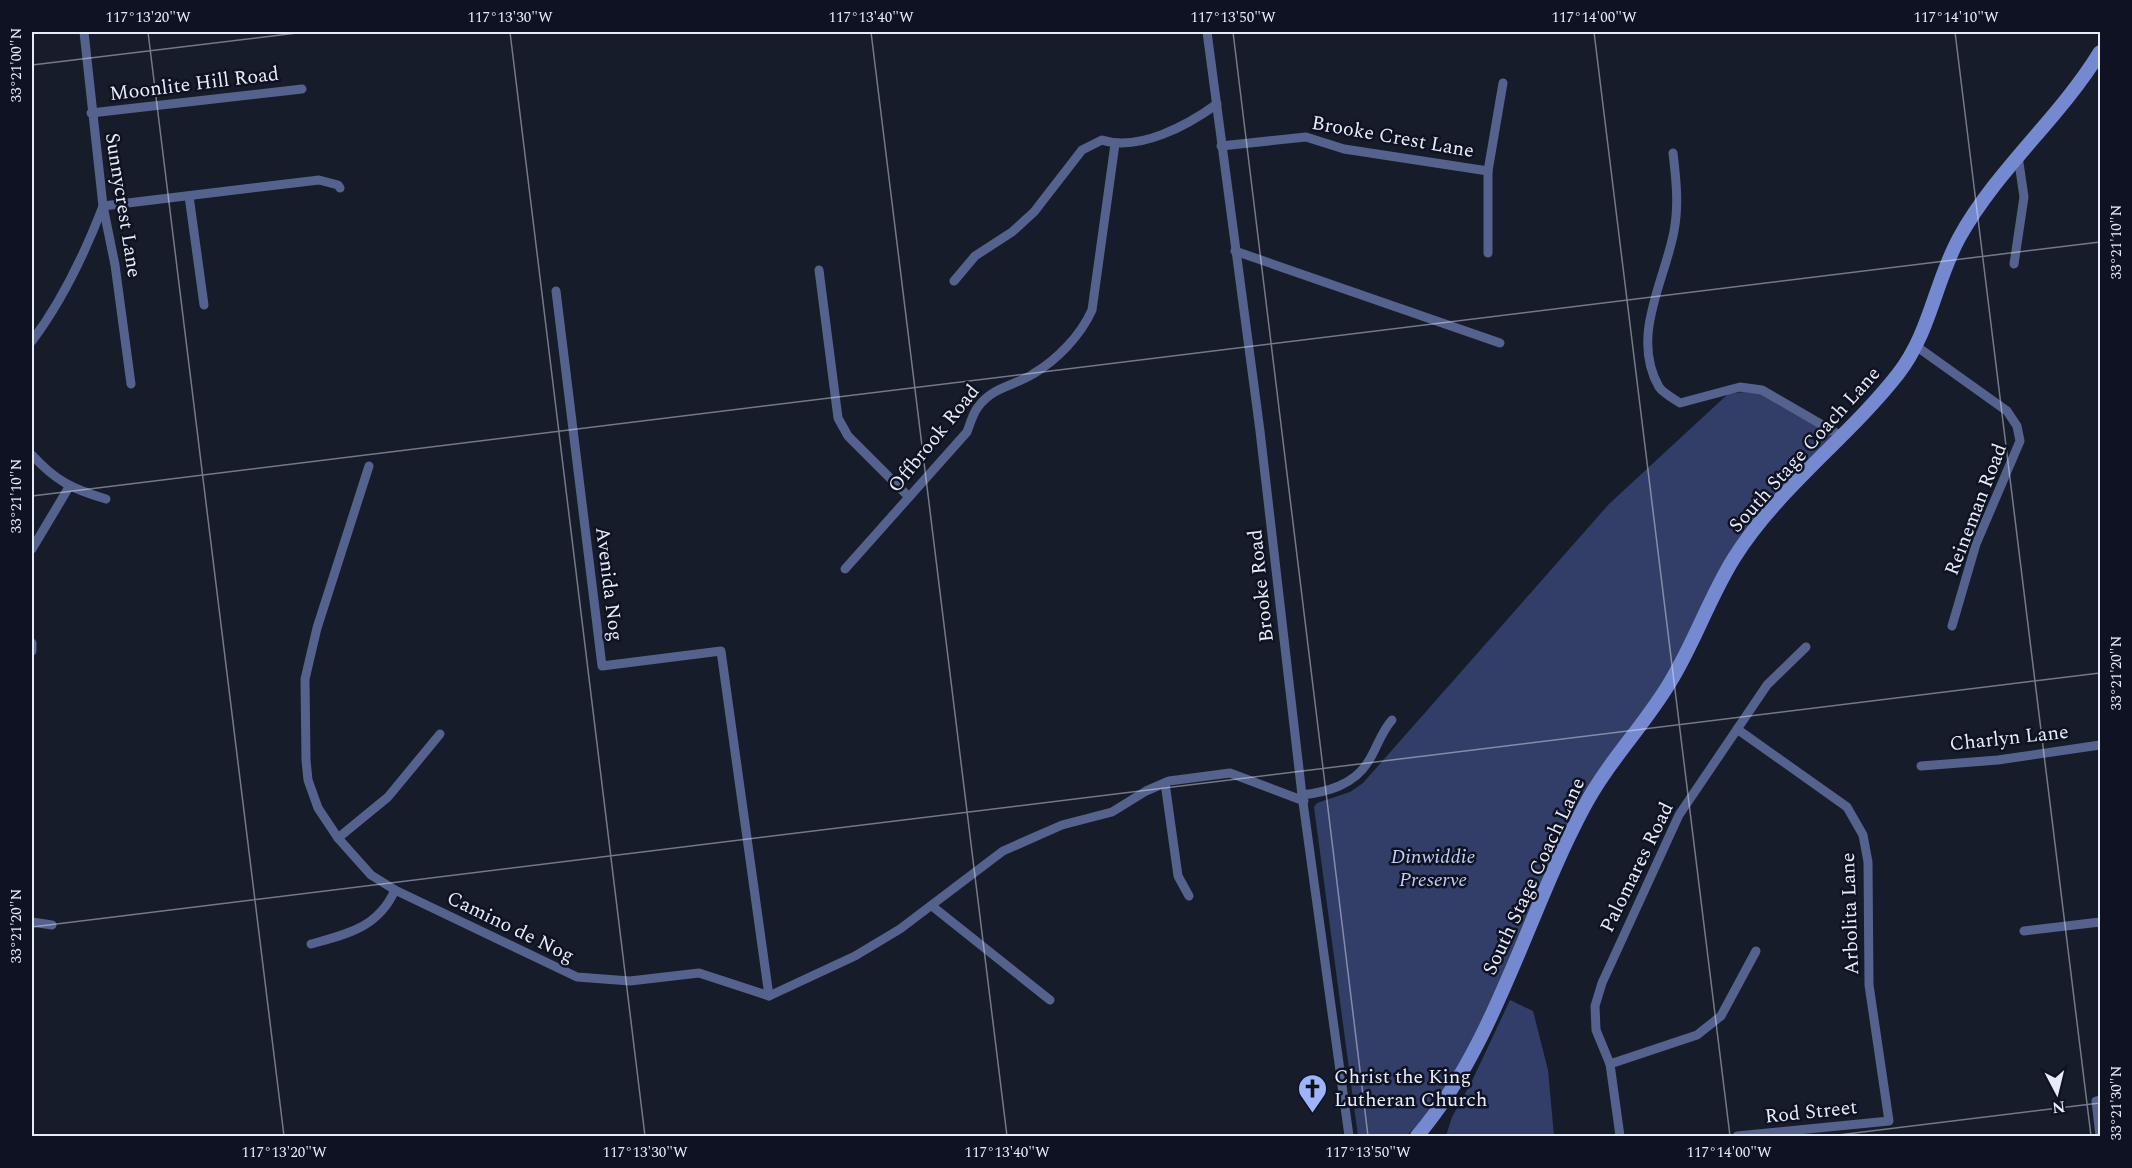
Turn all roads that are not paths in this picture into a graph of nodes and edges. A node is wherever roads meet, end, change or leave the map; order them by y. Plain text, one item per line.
1 (84, 32) edge
2 (1207, 32) edge
3 (2099, 59) edge
4 (1503, 83) dead end
5 (302, 89) dead end
6 (1217, 104) junction
7 (91, 113) junction
8 (1115, 144) junction
9 (1221, 147) junction
10 (1673, 153) dead end
11 (2018, 156) junction
12 (1488, 171) junction
13 (340, 189) dead end
14 (189, 196) junction
15 (103, 206) junction
16 (1235, 251) junction
17 (1488, 253) dead end
18 (2014, 264) dead end
19 (819, 270) dead end
20 (954, 281) dead end
21 (556, 291) dead end
22 (204, 305) dead end
23 (32, 340) edge
24 (1500, 343) dead end
25 (1916, 346) junction
26 (131, 384) dead end
27 (1843, 437) junction
28 (32, 455) edge
29 (369, 466) dead end
30 (69, 487) junction
31 (909, 497) junction
32 (106, 500) dead end
33 (32, 549) edge
34 (846, 569) dead end
35 (1952, 626) dead end
36 (1806, 647) dead end
37 (1392, 720) dead end
38 (1737, 729) junction
39 (440, 734) dead end
40 (2100, 745) edge
41 (1921, 766) dead end
42 (1165, 783) junction
43 (1303, 798) junction
44 (338, 838) junction
45 (395, 890) junction
46 (1189, 896) dead end
47 (932, 906) junction
48 (32, 922) edge
49 (2100, 922) edge
50 (52, 925) dead end
51 (2024, 931) dead end
52 (311, 944) dead end
53 (1756, 951) dead end
54 (769, 996) junction
55 (1050, 1000) dead end
56 (1610, 1064) junction
57 (2098, 1101) edge
58 (1890, 1121) joint
59 (1349, 1137) edge
60 (1416, 1137) edge
61 (1620, 1137) edge
62 (1737, 1137) edge
63 (2100, 1137) edge

1 - 7 street, Sunnycrest Lane
2 - 6 street, Brooke Road
3 - 11 main road, South Stage Coach Lane
4 - 12 street
5 - 7 street, Moonlite Hill Road
6 - 8 street
6 - 9 street, Brooke Road
7 - 15 street, Sunnycrest Lane
8 - 20 street
8 - 31 street, Offbrook Road
9 - 12 street, Brooke Crest Lane
9 - 16 street, Brooke Road
10 - 27 street
11 - 18 street
11 - 25 main road, South Stage Coach Lane
12 - 17 street
13 - 14 street
14 - 15 street
14 - 22 street
15 - 23 street
15 - 26 street, Sunnycrest Lane
16 - 24 street
16 - 43 street, Brooke Road
19 - 31 street
21 - 54 street, Avenida Nog
25 - 27 main road, South Stage Coach Lane
25 - 35 street, Reineman Road
27 - 60 main road, South Stage Coach Lane
28 - 30 street
29 - 44 street, Camino de Nog
30 - 32 street
30 - 33 street
31 - 34 street, Offbrook Road
36 - 38 street, Palomares Road
37 - 43 street
38 - 56 street, Palomares Road
38 - 58 street, Arbolita Lane
39 - 44 street
40 - 41 street, Charlyn Lane
42 - 43 street
42 - 46 street
42 - 47 street
43 - 59 street, Brooke Road
44 - 45 street, Camino de Nog
45 - 52 street
45 - 54 street, Camino de Nog
47 - 54 street
47 - 55 street
48 - 50 street
49 - 51 street
53 - 56 street
56 - 61 street, Palomares Road
57 - 63 street
58 - 62 street, Rod Street

